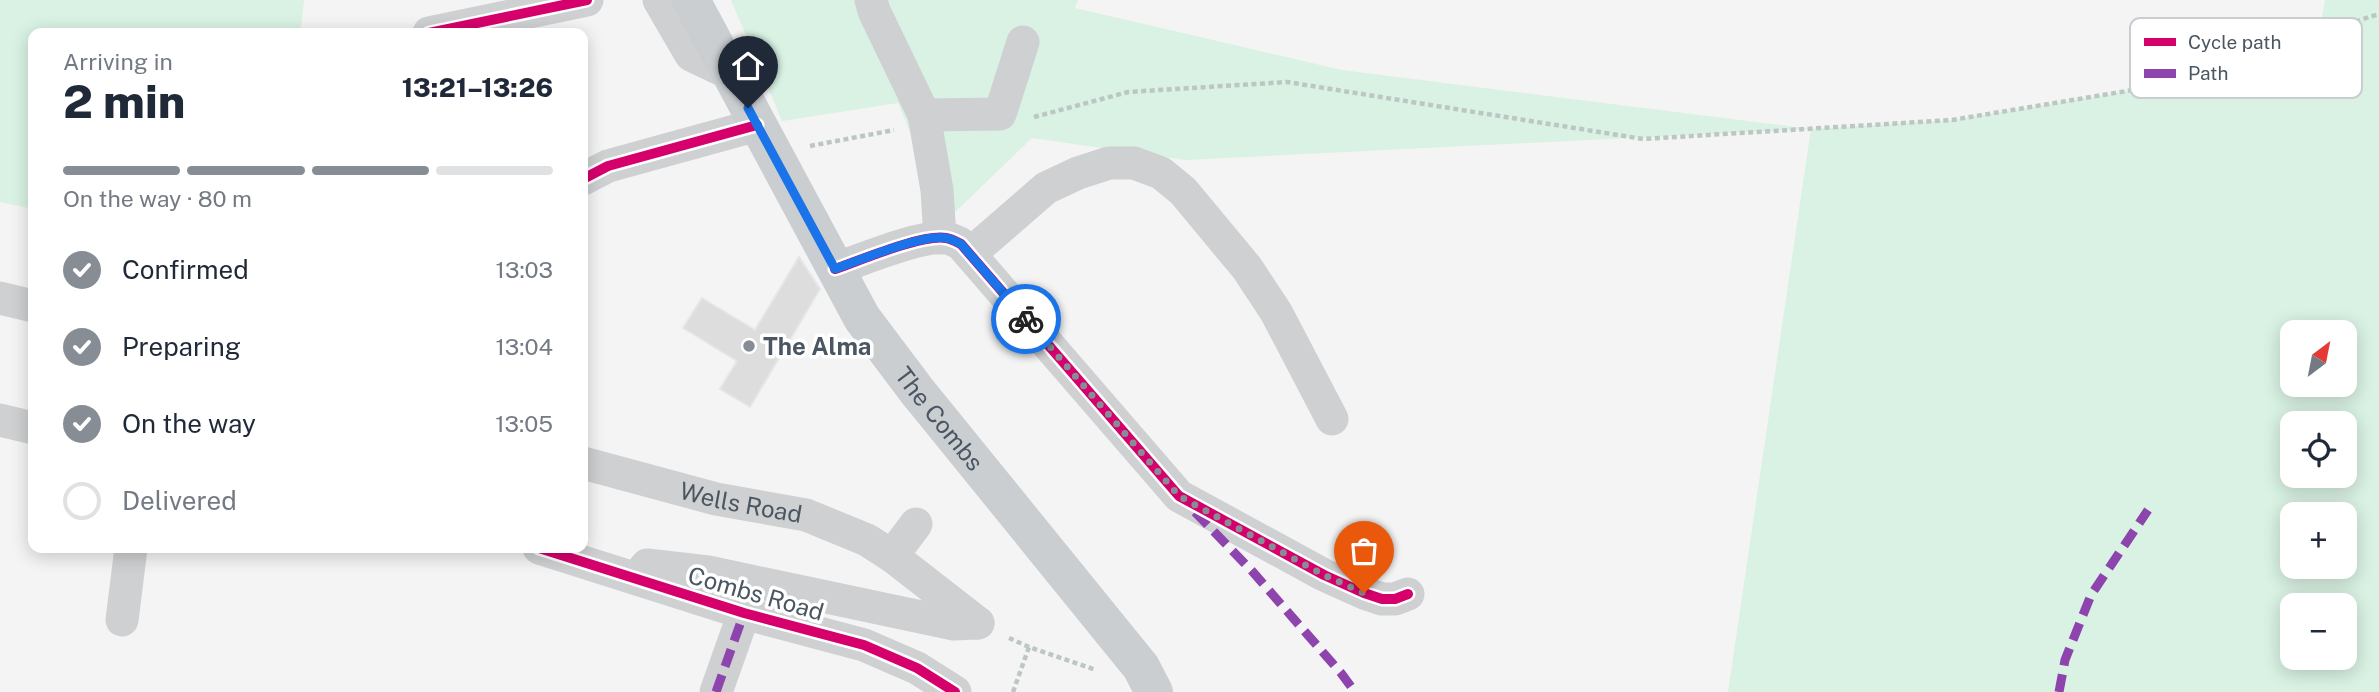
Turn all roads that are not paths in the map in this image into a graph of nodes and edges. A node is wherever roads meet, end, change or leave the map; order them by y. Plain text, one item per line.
1 (587, 0) edge
2 (659, 0) edge
3 (691, 0) edge
4 (871, 0) edge
5 (453, 28) edge
6 (1023, 42) dead end
7 (729, 73) junction
8 (926, 131) junction
9 (765, 139) junction
10 (588, 176) edge
11 (940, 237) junction
12 (970, 254) junction
13 (835, 269) junction
14 (0, 298) edge
15 (28, 305) edge
16 (1332, 419) dead end
17 (0, 420) edge
18 (28, 427) edge
19 (588, 464) edge
20 (916, 524) dead end
21 (130, 553) edge
22 (554, 553) edge
23 (892, 556) junction
24 (635, 580) junction
25 (1408, 594) dead end
26 (744, 613) junction
27 (122, 620) dead end
28 (716, 692) edge
29 (955, 692) edge
30 (1154, 692) edge

1 - 5 street
2 - 7 street
3 - 7 main road, The Combs
4 - 8 street
6 - 8 street
7 - 9 main road, The Combs
8 - 11 street
9 - 10 street
9 - 13 main road, The Combs
11 - 12 street
11 - 13 street
12 - 16 street
12 - 25 street
13 - 30 main road, The Combs
14 - 15 street
17 - 18 street
19 - 23 street, Wells Road
20 - 23 street
21 - 27 street
22 - 24 street, Combs Road
23 - 24 street, Wells Road
24 - 26 street, Combs Road
26 - 28 street
26 - 29 street, Combs Road

